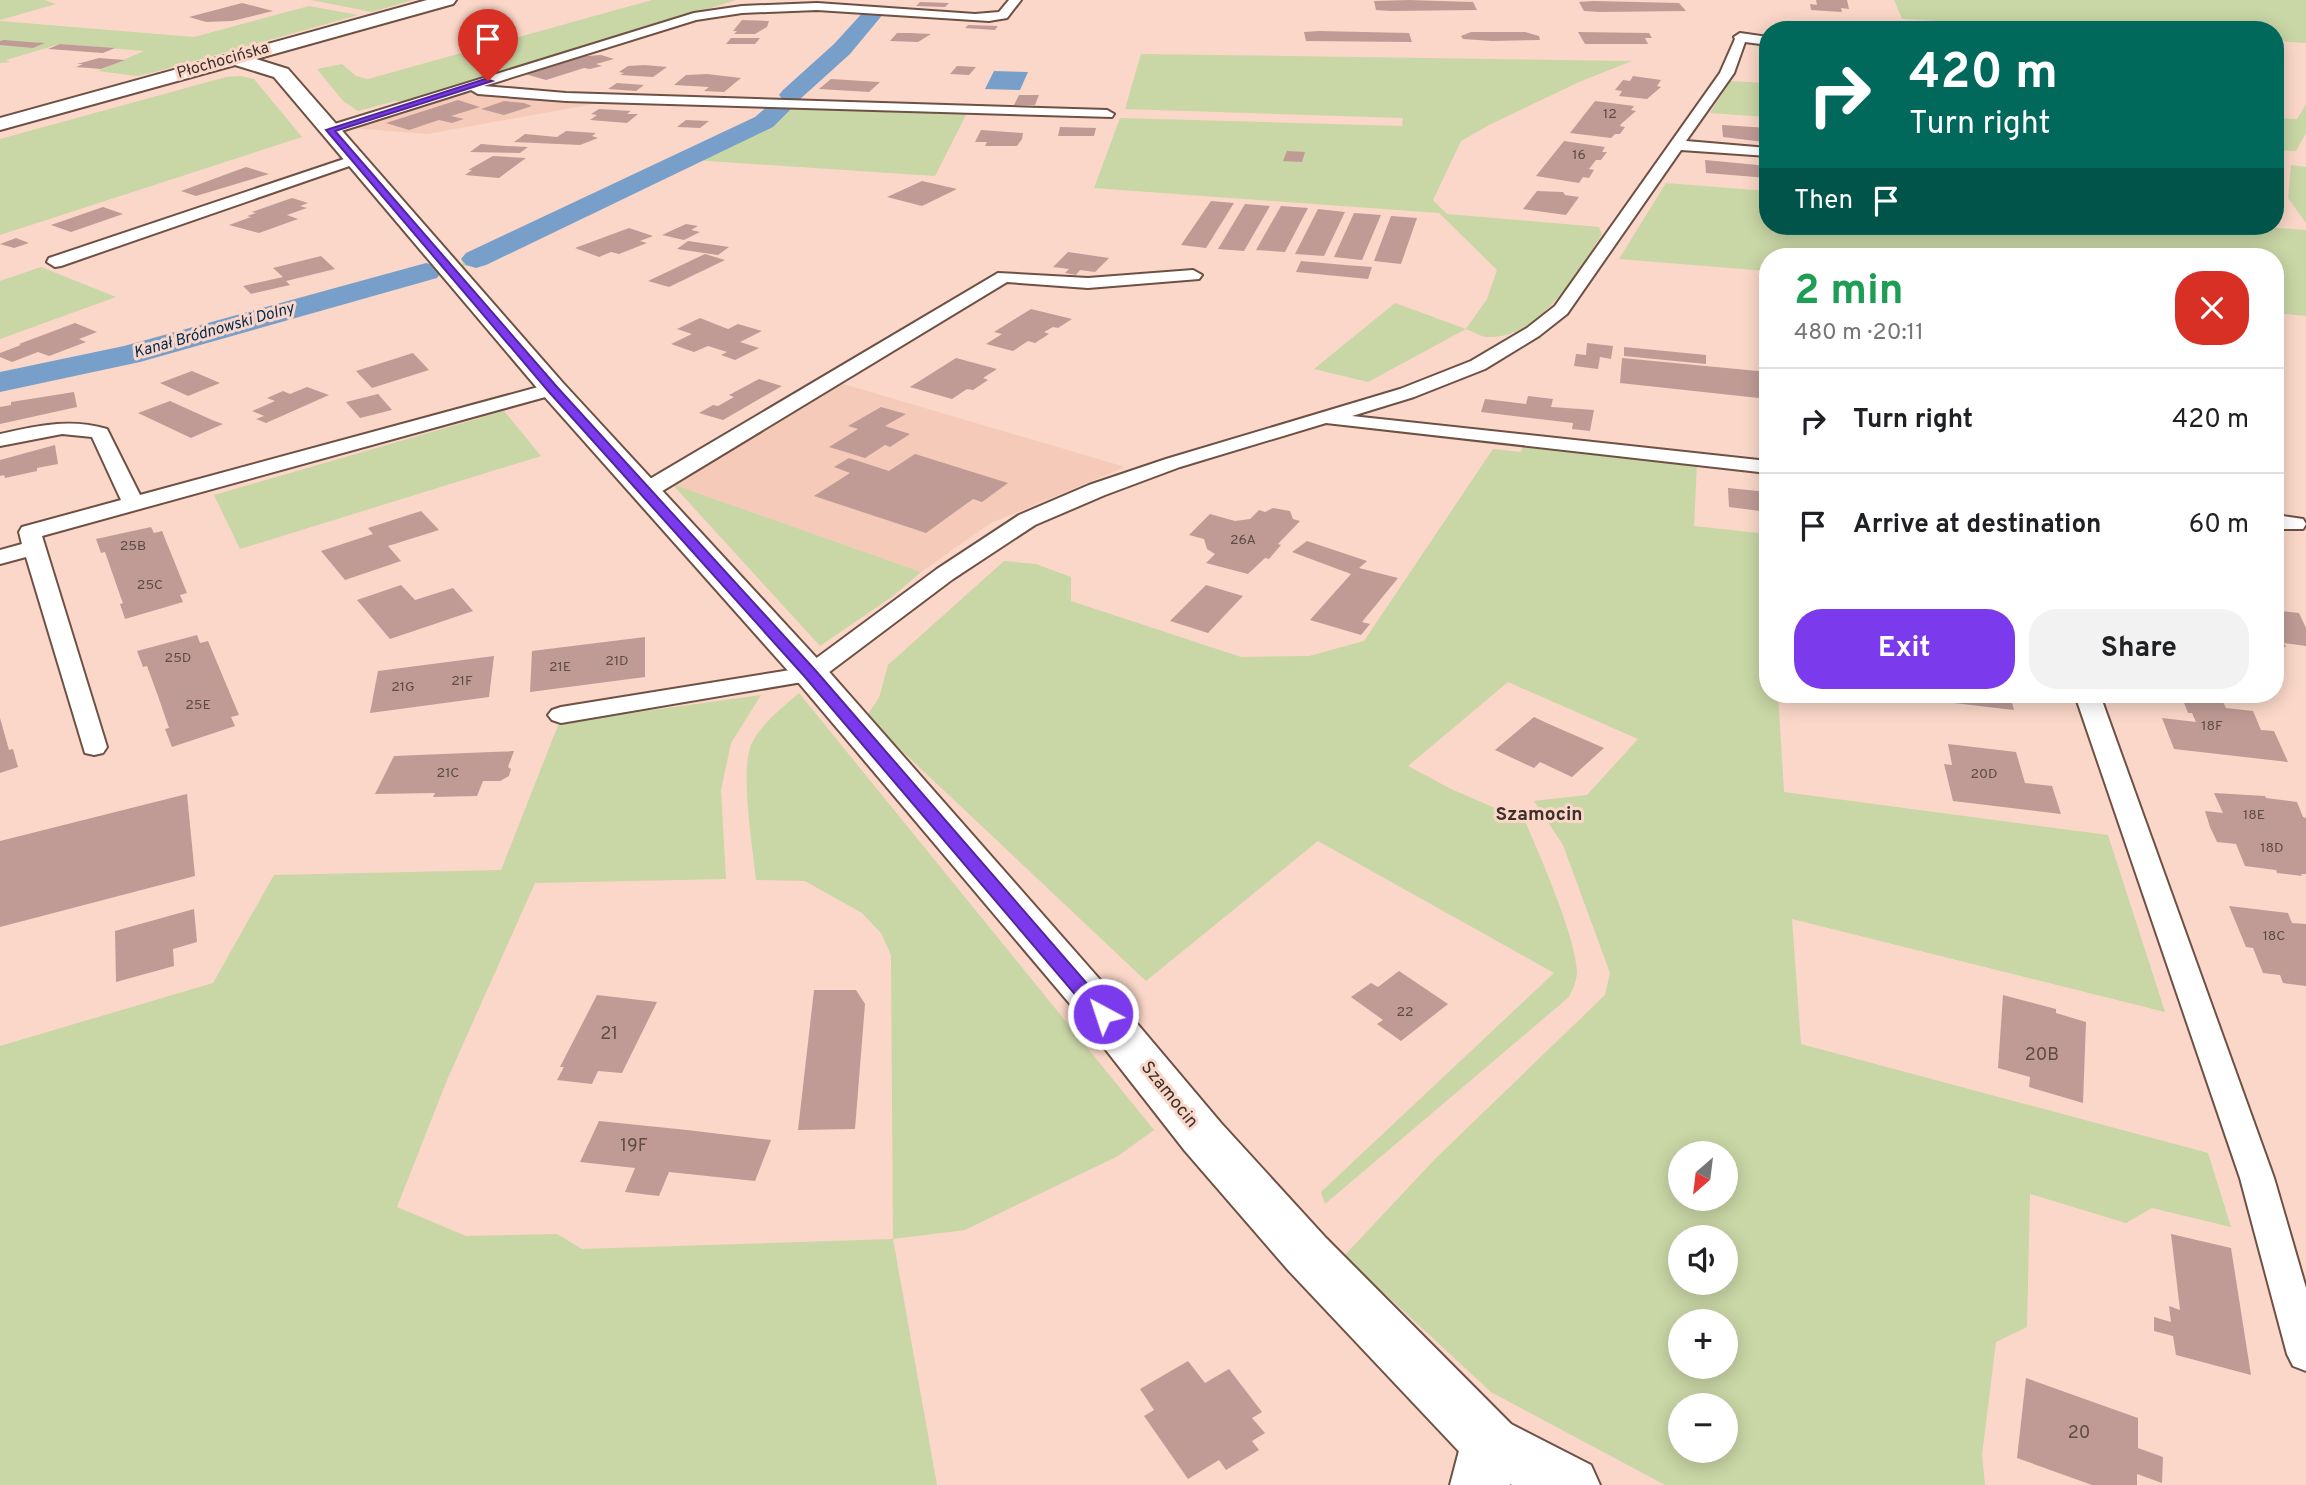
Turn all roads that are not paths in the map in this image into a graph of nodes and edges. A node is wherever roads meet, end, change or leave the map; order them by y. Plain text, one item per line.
1 (447, 0) edge
2 (1015, 0) edge
3 (1759, 40) edge
4 (234, 58) junction
5 (462, 89) junction
6 (1107, 114) dead end
7 (0, 124) edge
8 (330, 130) junction
9 (1683, 146) junction
10 (1759, 151) edge
11 (356, 159) junction
12 (55, 262) dead end
13 (1193, 275) dead end
14 (553, 389) junction
15 (1318, 418) junction
16 (0, 440) edge
17 (1759, 466) edge
18 (646, 491) junction
19 (134, 505) junction
20 (35, 548) junction
21 (0, 557) edge
22 (811, 674) junction
23 (2090, 703) edge
24 (561, 715) dead end
25 (94, 747) dead end
26 (2306, 1353) edge
27 (1485, 1464) edge
28 (1570, 1485) edge

1 - 4 street, Płochocińska
2 - 5 lane
3 - 9 lane
4 - 7 street, Płochocińska
4 - 8 street, Szamocin
5 - 6 lane
5 - 8 lane
8 - 11 street, Szamocin
9 - 10 lane
9 - 15 lane
11 - 12 lane
11 - 14 street, Szamocin
13 - 18 lane
14 - 18 street, Szamocin
14 - 19 lane
15 - 17 lane
15 - 22 lane
16 - 19 lane
18 - 22 street, Szamocin
19 - 20 lane
20 - 21 lane
20 - 25 lane
22 - 24 lane
22 - 27 street, Szamocin
23 - 26 lane
27 - 28 street, Szamocin

